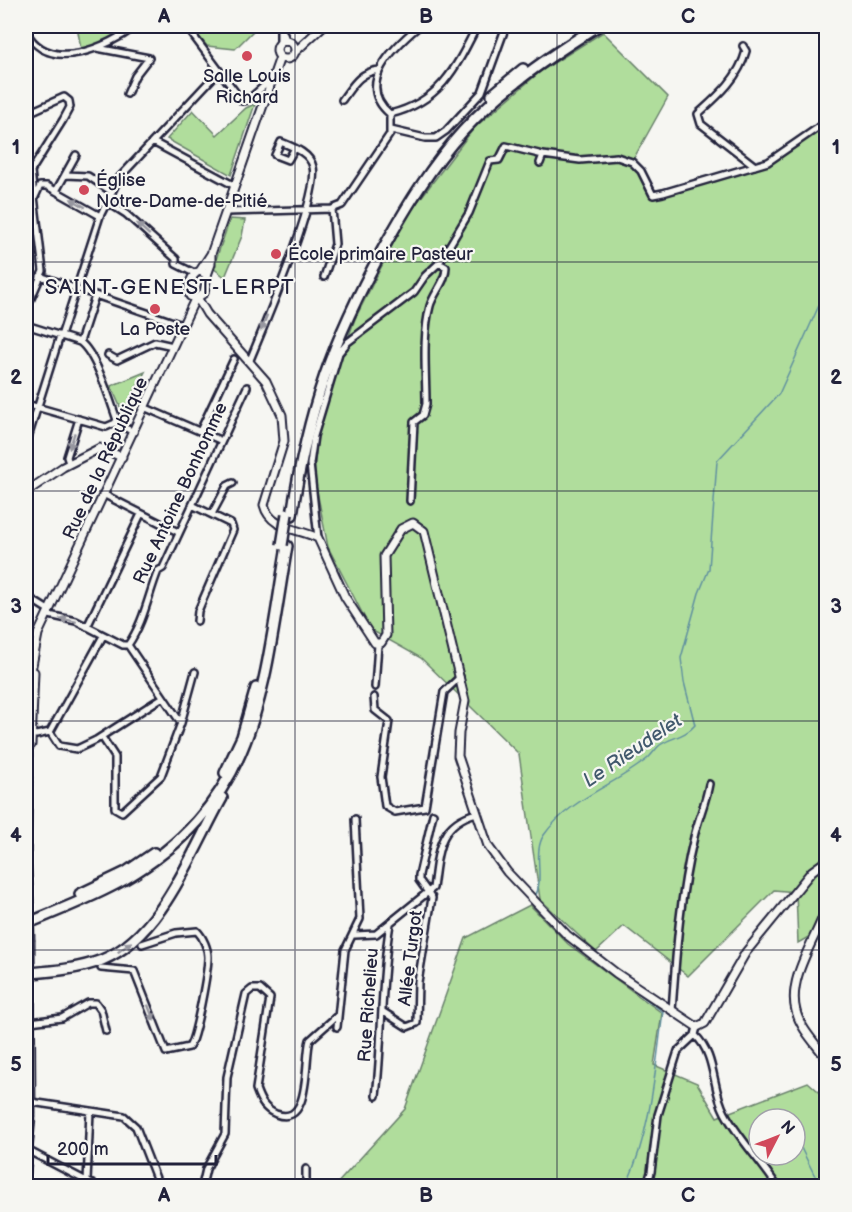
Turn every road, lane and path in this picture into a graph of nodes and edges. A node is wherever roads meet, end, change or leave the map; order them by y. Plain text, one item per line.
1 (136, 26) edge
2 (186, 26) edge
3 (280, 26) edge
4 (323, 26) edge
5 (419, 26) edge
6 (477, 26) edge
7 (506, 26) edge
8 (587, 26) edge
9 (598, 26) edge
10 (26, 31) edge
11 (286, 43) junction
12 (303, 44) junction
13 (743, 46) dead end
14 (95, 48) junction
15 (294, 53) junction
16 (283, 58) junction
17 (379, 70) junction
18 (219, 71) junction
19 (273, 78) junction
20 (267, 93) junction
21 (127, 94) dead end
22 (342, 100) dead end
23 (26, 114) edge
24 (390, 114) junction
25 (826, 122) edge
26 (391, 130) junction
27 (153, 142) junction
28 (295, 148) dead end
29 (76, 155) dead end
30 (543, 155) junction
31 (540, 163) dead end
32 (755, 166) junction
33 (66, 175) junction
34 (235, 186) junction
35 (56, 191) junction
36 (112, 192) junction
37 (34, 201) junction
38 (107, 202) junction
39 (332, 209) junction
40 (308, 210) junction
41 (226, 212) junction
42 (100, 216) junction
43 (439, 263) junction
44 (200, 273) junction
45 (40, 276) junction
46 (324, 277) dead end
47 (76, 290) junction
48 (95, 296) junction
49 (196, 298) junction
50 (26, 310) edge
51 (26, 325) edge
52 (182, 325) junction
53 (61, 335) junction
54 (80, 342) junction
55 (173, 346) junction
56 (108, 355) dead end
57 (234, 358) dead end
58 (250, 360) junction
59 (247, 387) dead end
60 (26, 404) edge
61 (38, 408) junction
62 (146, 408) junction
63 (79, 419) junction
64 (116, 422) junction
65 (200, 431) junction
66 (134, 432) junction
67 (222, 441) junction
68 (26, 444) edge
69 (122, 457) junction
70 (69, 463) junction
71 (233, 483) dead end
72 (26, 492) edge
73 (105, 495) junction
74 (410, 501) dead end
75 (192, 506) junction
76 (141, 514) junction
77 (212, 514) junction
78 (289, 514) junction
79 (178, 532) junction
80 (318, 538) junction
81 (284, 545) junction
82 (26, 596) edge
83 (50, 613) junction
84 (197, 621) dead end
85 (87, 627) junction
86 (103, 636) junction
87 (378, 644) junction
88 (128, 645) junction
89 (195, 672) dead end
90 (460, 677) junction
91 (375, 687) dead end
92 (163, 697) junction
93 (374, 697) dead end
94 (181, 723) junction
95 (50, 732) junction
96 (31, 734) junction
97 (102, 737) junction
98 (240, 757) junction
99 (710, 784) dead end
100 (477, 813) junction
101 (433, 814) dead end
102 (355, 819) dead end
103 (826, 861) edge
104 (429, 892) junction
105 (826, 909) edge
106 (26, 918) edge
107 (26, 924) edge
108 (390, 924) junction
109 (355, 935) junction
110 (142, 944) dead end
111 (101, 968) dead end
112 (30, 973) junction
113 (382, 1011) junction
114 (672, 1011) junction
115 (28, 1012) edge
116 (338, 1015) junction
117 (30, 1022) junction
118 (337, 1027) dead end
119 (696, 1031) junction
120 (106, 1032) dead end
121 (826, 1058) edge
122 (376, 1096) dead end
123 (31, 1102) junction
124 (90, 1111) junction
125 (28, 1116) edge
126 (29, 1151) junction
127 (306, 1169) dead end
128 (26, 1173) edge
129 (87, 1182) junction
130 (96, 1186) edge
131 (159, 1186) edge
132 (202, 1186) edge
133 (303, 1186) edge
134 (647, 1186) edge
135 (777, 1186) edge

1 - 14 street
2 - 18 street
3 - 11 street
4 - 12 street
5 - 17 street
6 - 24 street
7 - 26 street
8 - 78 highway
9 - 78 highway
10 - 14 street
11 - 12 street
11 - 15 street
11 - 16 street
12 - 15 street
13 - 32 street
14 - 21 street
15 - 16 street
16 - 19 street
16 - 20 street
17 - 22 street
17 - 24 street
18 - 19 street
18 - 27 street
19 - 20 street
20 - 34 street
23 - 37 street
24 - 26 street
25 - 32 street
26 - 39 street
27 - 34 street
27 - 36 street
28 - 40 street
29 - 33 street
30 - 31 street
30 - 32 street
30 - 43 street
33 - 35 street
33 - 36 street
34 - 41 street
35 - 37 street
42 -> 35 street
36 - 38 street
37 - 45 street
38 - 42 street
44 -> 38 street
39 - 40 street
39 - 46 street
40 - 41 street
40 -> 58 street
41 - 44 street
42 - 47 street
43 - 74 street
43 - 80 street
44 - 49 street
44 - 49 street
45 - 47 street
45 - 50 street
47 - 48 street
47 - 53 street
48 - 52 street
48 - 54 street
49 - 52 street, Rue de la République
49 - 58 street
51 - 53 street
52 - 55 street, Rue de la République
53 - 54 street
53 - 61 street
54 - 64 street
55 - 56 street
55 - 62 street, Rue de la République
57 - 65 street
58 - 80 street
59 - 67 street, Rue Antoine Bonhomme
60 - 61 street
61 - 63 street
61 - 68 street
62 - 65 street
62 - 66 street, Rue de la République
63 - 64 street
63 -> 70 street
64 - 66 street
65 - 67 street
66 - 69 street, Rue de la République
67 - 75 street, Rue Antoine Bonhomme
69 - 70 street
69 - 73 street, Rue de la République
70 - 72 street
71 - 77 street
73 - 76 street
73 - 83 street, Rue de la République
75 - 77 street
75 - 79 street, Rue Antoine Bonhomme
76 - 79 street
76 - 85 street
77 - 84 street
78 - 81 highway, bridge
79 - 88 street, Rue Antoine Bonhomme
80 - 87 street
81 - 98 highway
81 - 106 highway
82 - 83 street
85 -> 83 street
83 - 96 street, Rue de la République
85 - 86 street
86 - 88 street
86 - 95 street
87 - 90 street
87 - 91 street
88 - 92 street
89 - 94 street
90 - 93 street
90 - 100 street
92 - 94 street
92 - 97 street
94 - 97 street
95 - 96 street
95 - 97 street
96 - 112 street, Rue de la République, bridge
98 - 107 highway
112 -> 98 highway
99 - 114 street
100 - 104 street
100 - 114 street
101 - 104 street
102 - 109 street
103 - 119 street
104 - 108 street, Rue Richelieu
104 - 113 street, Allée Turgot
105 - 121 street
108 - 109 street
108 - 113 street, Rue Richelieu
109 - 116 street
111 -> 110 street
112 - 115 street, Rue de la République
113 - 122 street, Rue Richelieu
114 - 119 street
115 - 117 street, Rue de la République
116 - 118 street
116 - 132 street
117 - 120 street
117 - 123 street, Rue de la République
119 - 134 street
119 - 135 street
123 - 124 street
123 - 125 street, Rue de la République
124 - 129 street
124 - 131 street
125 - 126 street, Rue de la République
126 - 128 street, Rue de la République
126 - 129 street
127 - 133 street
129 - 130 street

